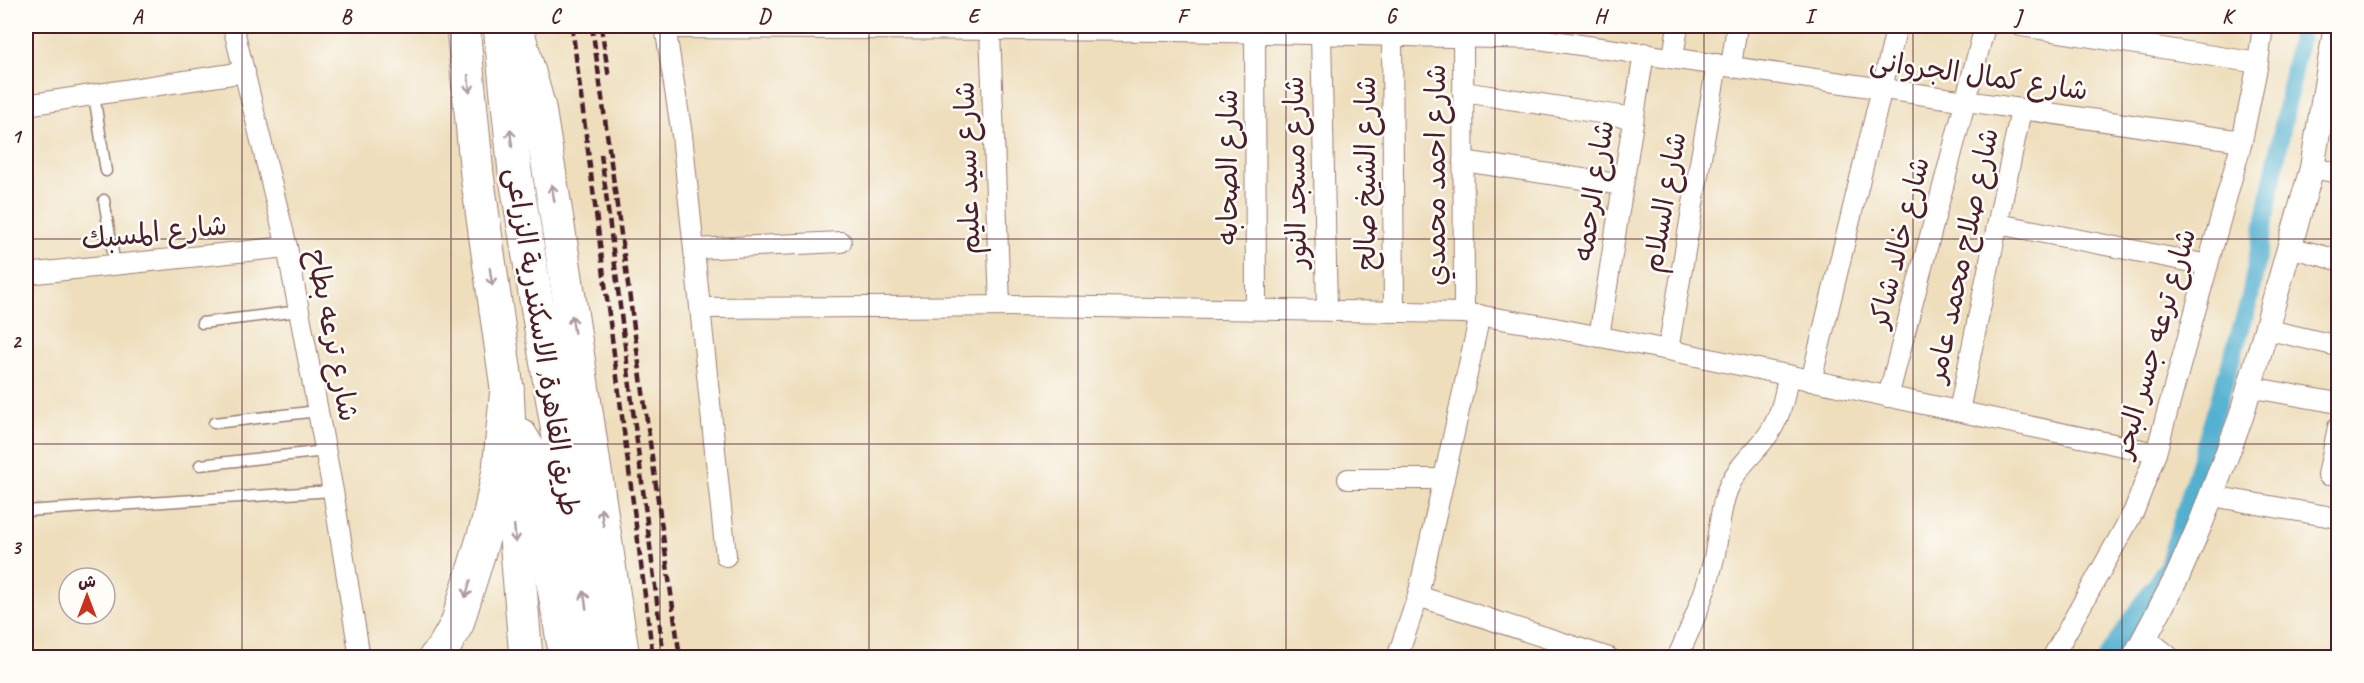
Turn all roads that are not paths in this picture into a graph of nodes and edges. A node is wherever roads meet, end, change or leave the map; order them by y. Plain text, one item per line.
1 (233, 26) edge
2 (463, 26) edge
3 (500, 26) edge
4 (516, 26) edge
5 (1677, 26) edge
6 (1737, 26) edge
7 (1897, 26) edge
8 (1985, 26) edge
9 (2021, 26) edge
10 (2263, 26) edge
11 (2336, 26) edge
12 (665, 27) edge
13 (807, 27) edge
14 (1041, 28) edge
15 (1114, 28) edge
16 (990, 29) junction
17 (1255, 29) edge
18 (1331, 31) edge
19 (1474, 33) edge
20 (1392, 35) junction
21 (1644, 53) junction
22 (1673, 57) junction
23 (2258, 63) junction
24 (1724, 65) junction
25 (245, 72) junction
26 (2333, 78) edge
27 (1882, 90) junction
28 (1463, 92) junction
29 (94, 95) junction
30 (1964, 102) junction
31 (26, 105) edge
32 (2021, 110) junction
33 (1634, 118) junction
34 (2242, 141) junction
35 (1463, 161) junction
36 (2312, 168) junction
37 (106, 171) dead end
38 (2338, 173) edge
39 (1623, 185) junction
40 (105, 200) dead end
41 (1998, 224) junction
42 (842, 242) dead end
43 (287, 247) junction
44 (2289, 247) junction
45 (694, 249) junction
46 (2338, 260) edge
47 (115, 265) junction
48 (2208, 265) junction
49 (26, 274) edge
50 (1000, 306) junction
51 (700, 308) junction
52 (1256, 309) junction
53 (1327, 310) junction
54 (299, 311) junction
55 (1394, 311) junction
56 (1472, 314) junction
57 (202, 323) dead end
58 (2265, 329) junction
59 (1599, 337) junction
60 (2338, 346) edge
61 (1668, 350) junction
62 (1788, 375) junction
63 (1811, 381) junction
64 (2249, 387) junction
65 (1888, 397) junction
66 (2338, 403) edge
67 (508, 404) junction
68 (318, 411) junction
69 (1959, 411) junction
70 (214, 423) dead end
71 (2338, 426) edge
72 (326, 451) junction
73 (2156, 453) junction
74 (200, 465) dead end
75 (2328, 476) dead end
76 (1348, 479) dead end
77 (1444, 479) junction
78 (333, 491) junction
79 (2211, 496) junction
80 (26, 511) edge
81 (2338, 518) edge
82 (726, 556) dead end
83 (1418, 596) junction
84 (2139, 647) edge
85 (360, 657) edge
86 (435, 657) edge
87 (526, 657) edge
88 (566, 657) edge
89 (593, 657) edge
90 (622, 657) edge
91 (1397, 657) edge
92 (1609, 657) edge
93 (1677, 657) edge
94 (2052, 657) edge
95 (2171, 657) edge

1 - 25 street, شارع ترعه بطاح
2 -> 67 highway, طريق القاهرة, الاسكندرية الزراعى
89 -> 3 highway, طريق القاهرة, الاسكندرية الزراعى
90 -> 4 highway
5 - 22 street
6 - 24 street, شارع السلام
7 - 27 street
8 - 30 street, شارع خالد شاكر
9 - 23 street
10 - 23 street, شارع ترعه جسر البحر
11 - 26 street
12 - 13 street, شارع كمال الجروانى
12 - 45 street
13 - 16 street, شارع كمال الجروانى
14 - 15 street, شارع كمال الجروانى
14 - 16 street, شارع كمال الجروانى
15 - 17 street, شارع كمال الجروانى
16 - 50 street, شارع سيد عليم
17 - 18 street, شارع كمال الجروانى
17 - 52 street, شارع الصحابه
18 - 20 street, شارع كمال الجروانى
18 - 53 street, شارع مسجد النور
19 - 20 street, شارع كمال الجروانى
19 - 21 street, شارع كمال الجروانى
19 - 28 street, شارع احمد محمدي
20 - 55 street, شارع الشيخ صالح
21 - 22 street, شارع كمال الجروانى
21 - 33 street, شارع الرحمه
22 - 24 street, شارع كمال الجروانى
23 - 34 street, شارع ترعه جسر البحر
24 - 27 street, شارع كمال الجروانى
24 - 61 street, شارع السلام
25 - 29 street
25 - 43 street, شارع ترعه بطاح
26 - 36 street
27 - 30 street, شارع كمال الجروانى
27 - 63 street
28 - 33 street
28 - 35 street, شارع احمد محمدي
29 - 31 street
29 - 37 lane
30 - 32 street, شارع كمال الجروانى
30 - 65 street, شارع خالد شاكر
32 - 34 street, شارع كمال الجروانى
32 - 41 street, شارع صلاح محمد عامر
33 - 39 street, شارع الرحمه
34 - 48 street, شارع ترعه جسر البحر
35 - 39 street
35 - 56 street, شارع احمد محمدي
36 - 38 street
36 - 44 street
39 - 59 street, شارع الرحمه
40 - 47 lane
41 - 48 street
41 - 69 street, شارع صلاح محمد عامر
42 - 45 street
43 - 47 street, شارع المسبك
43 - 54 street, شارع ترعه بطاح
44 - 46 street
44 - 58 street
45 - 51 street
47 - 49 street, شارع المسبك
48 - 73 street, شارع ترعه جسر البحر
50 - 51 street
50 - 52 street
51 - 82 street
52 - 53 street
53 - 55 street
54 - 57 lane
54 - 68 street, شارع ترعه بطاح
55 - 56 street
56 - 59 street
56 - 77 street, شارع احمد محمدي
58 - 60 street
58 - 64 street
59 - 61 street
61 - 62 street
62 - 63 street
62 - 93 street
63 - 65 street
64 - 66 street
64 - 79 street
65 - 69 street
67 -> 86 highway
67 -> 87 highway, طريق القاهرة, الاسكندرية الزراعى
67 - 88 highway
68 - 70 lane
68 - 72 street, شارع ترعه بطاح
69 - 73 street
71 - 75 street
72 - 74 lane
72 - 78 street, شارع ترعه بطاح
73 - 94 street, شارع ترعه جسر البحر
76 - 77 street
77 - 83 street, شارع احمد محمدي
78 - 80 lane
78 - 85 street, شارع ترعه بطاح
79 - 81 street
79 - 84 street
83 - 91 street, شارع احمد محمدي
83 - 92 street
84 - 95 street

